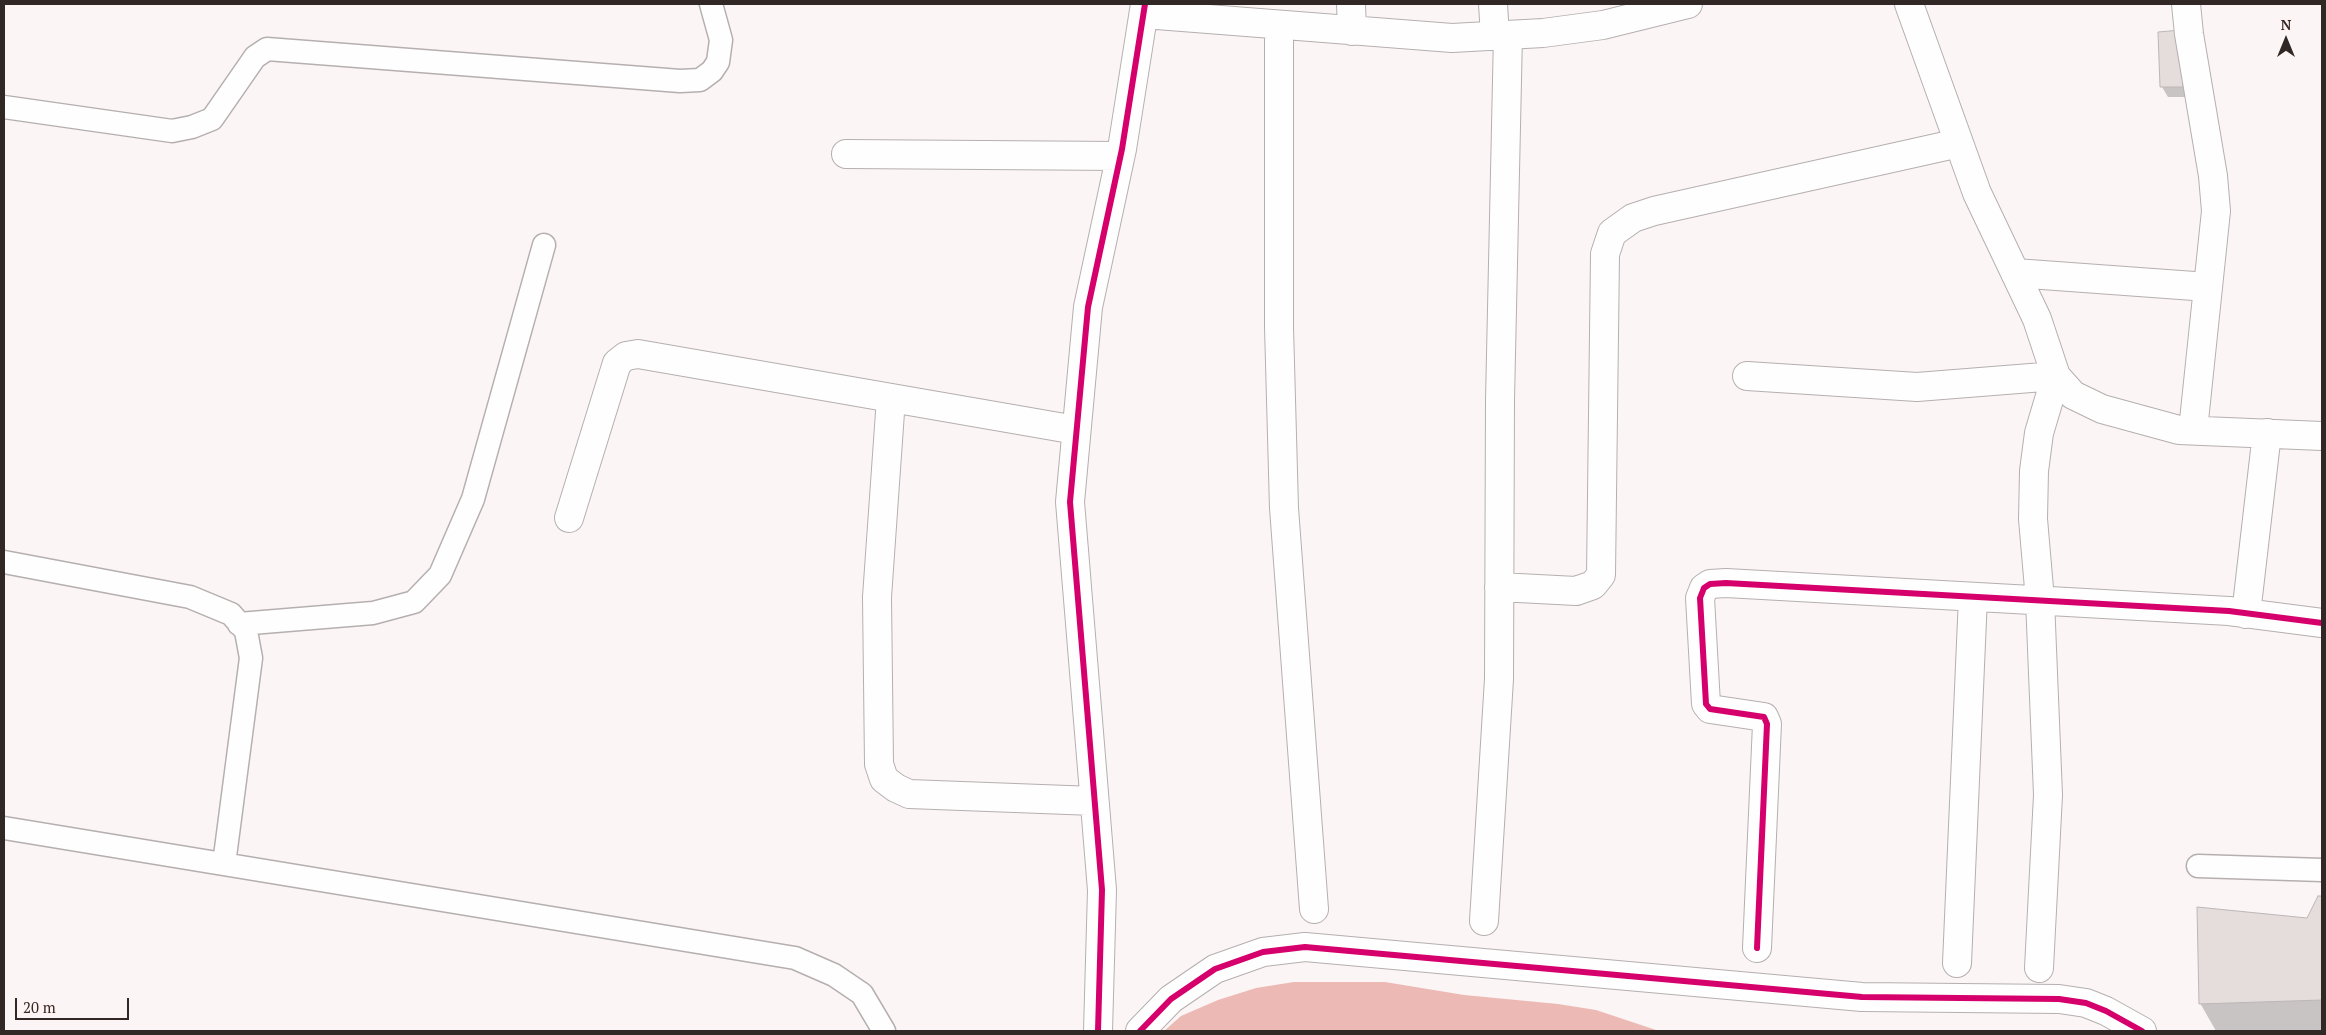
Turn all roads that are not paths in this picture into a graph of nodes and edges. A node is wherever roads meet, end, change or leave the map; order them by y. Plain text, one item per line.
1 (711, 4) edge
2 (1351, 4) edge
3 (1493, 4) edge
4 (1688, 4) edge
5 (1909, 4) edge
6 (2186, 4) edge
7 (1144, 9) edge
8 (1280, 25) junction
9 (1352, 32) junction
10 (1501, 36) junction
11 (4, 108) edge
12 (1959, 144) junction
13 (846, 154) dead end
14 (1120, 156) junction
15 (544, 245) dead end
16 (2016, 273) junction
17 (2208, 286) junction
18 (1747, 376) dead end
19 (2056, 376) junction
20 (891, 398) junction
21 (1076, 430) junction
22 (2193, 430) junction
23 (2267, 433) junction
24 (2322, 436) edge
25 (569, 518) dead end
26 (4, 562) edge
27 (1499, 586) junction
28 (1973, 597) junction
29 (2040, 600) junction
30 (2246, 614) junction
31 (2322, 623) edge
32 (240, 624) junction
33 (1094, 801) junction
34 (4, 828) edge
35 (224, 864) junction
36 (2198, 866) dead end
37 (2322, 870) edge
38 (1314, 909) dead end
39 (1484, 921) dead end
40 (1757, 948) dead end
41 (1957, 962) dead end
42 (2039, 968) dead end
43 (884, 1031) edge
44 (1098, 1031) edge
45 (1140, 1031) edge
46 (2142, 1031) edge

1 - 11 lane
2 - 9 street
3 - 10 street
4 - 10 street
5 - 12 street
6 - 17 street
7 - 8 street
7 - 14 street
8 - 9 street
8 - 38 street
9 - 10 street
10 - 27 street
12 - 16 street
12 - 27 street
13 - 14 street
14 - 21 street
15 - 32 lane
16 - 17 street
16 - 19 street
17 - 22 street
18 - 19 street
19 - 22 street
19 - 29 street
20 - 21 street
20 - 25 street
20 - 33 street
21 - 33 street
22 - 23 street
23 - 24 street
23 - 30 street
26 - 32 lane
27 - 39 street
28 - 29 street
28 - 40 street
28 - 41 street
29 - 30 street
29 - 42 street
30 - 31 street
32 - 35 lane
33 - 44 street
34 - 35 lane
35 - 43 lane
36 - 37 lane
45 - 46 street

